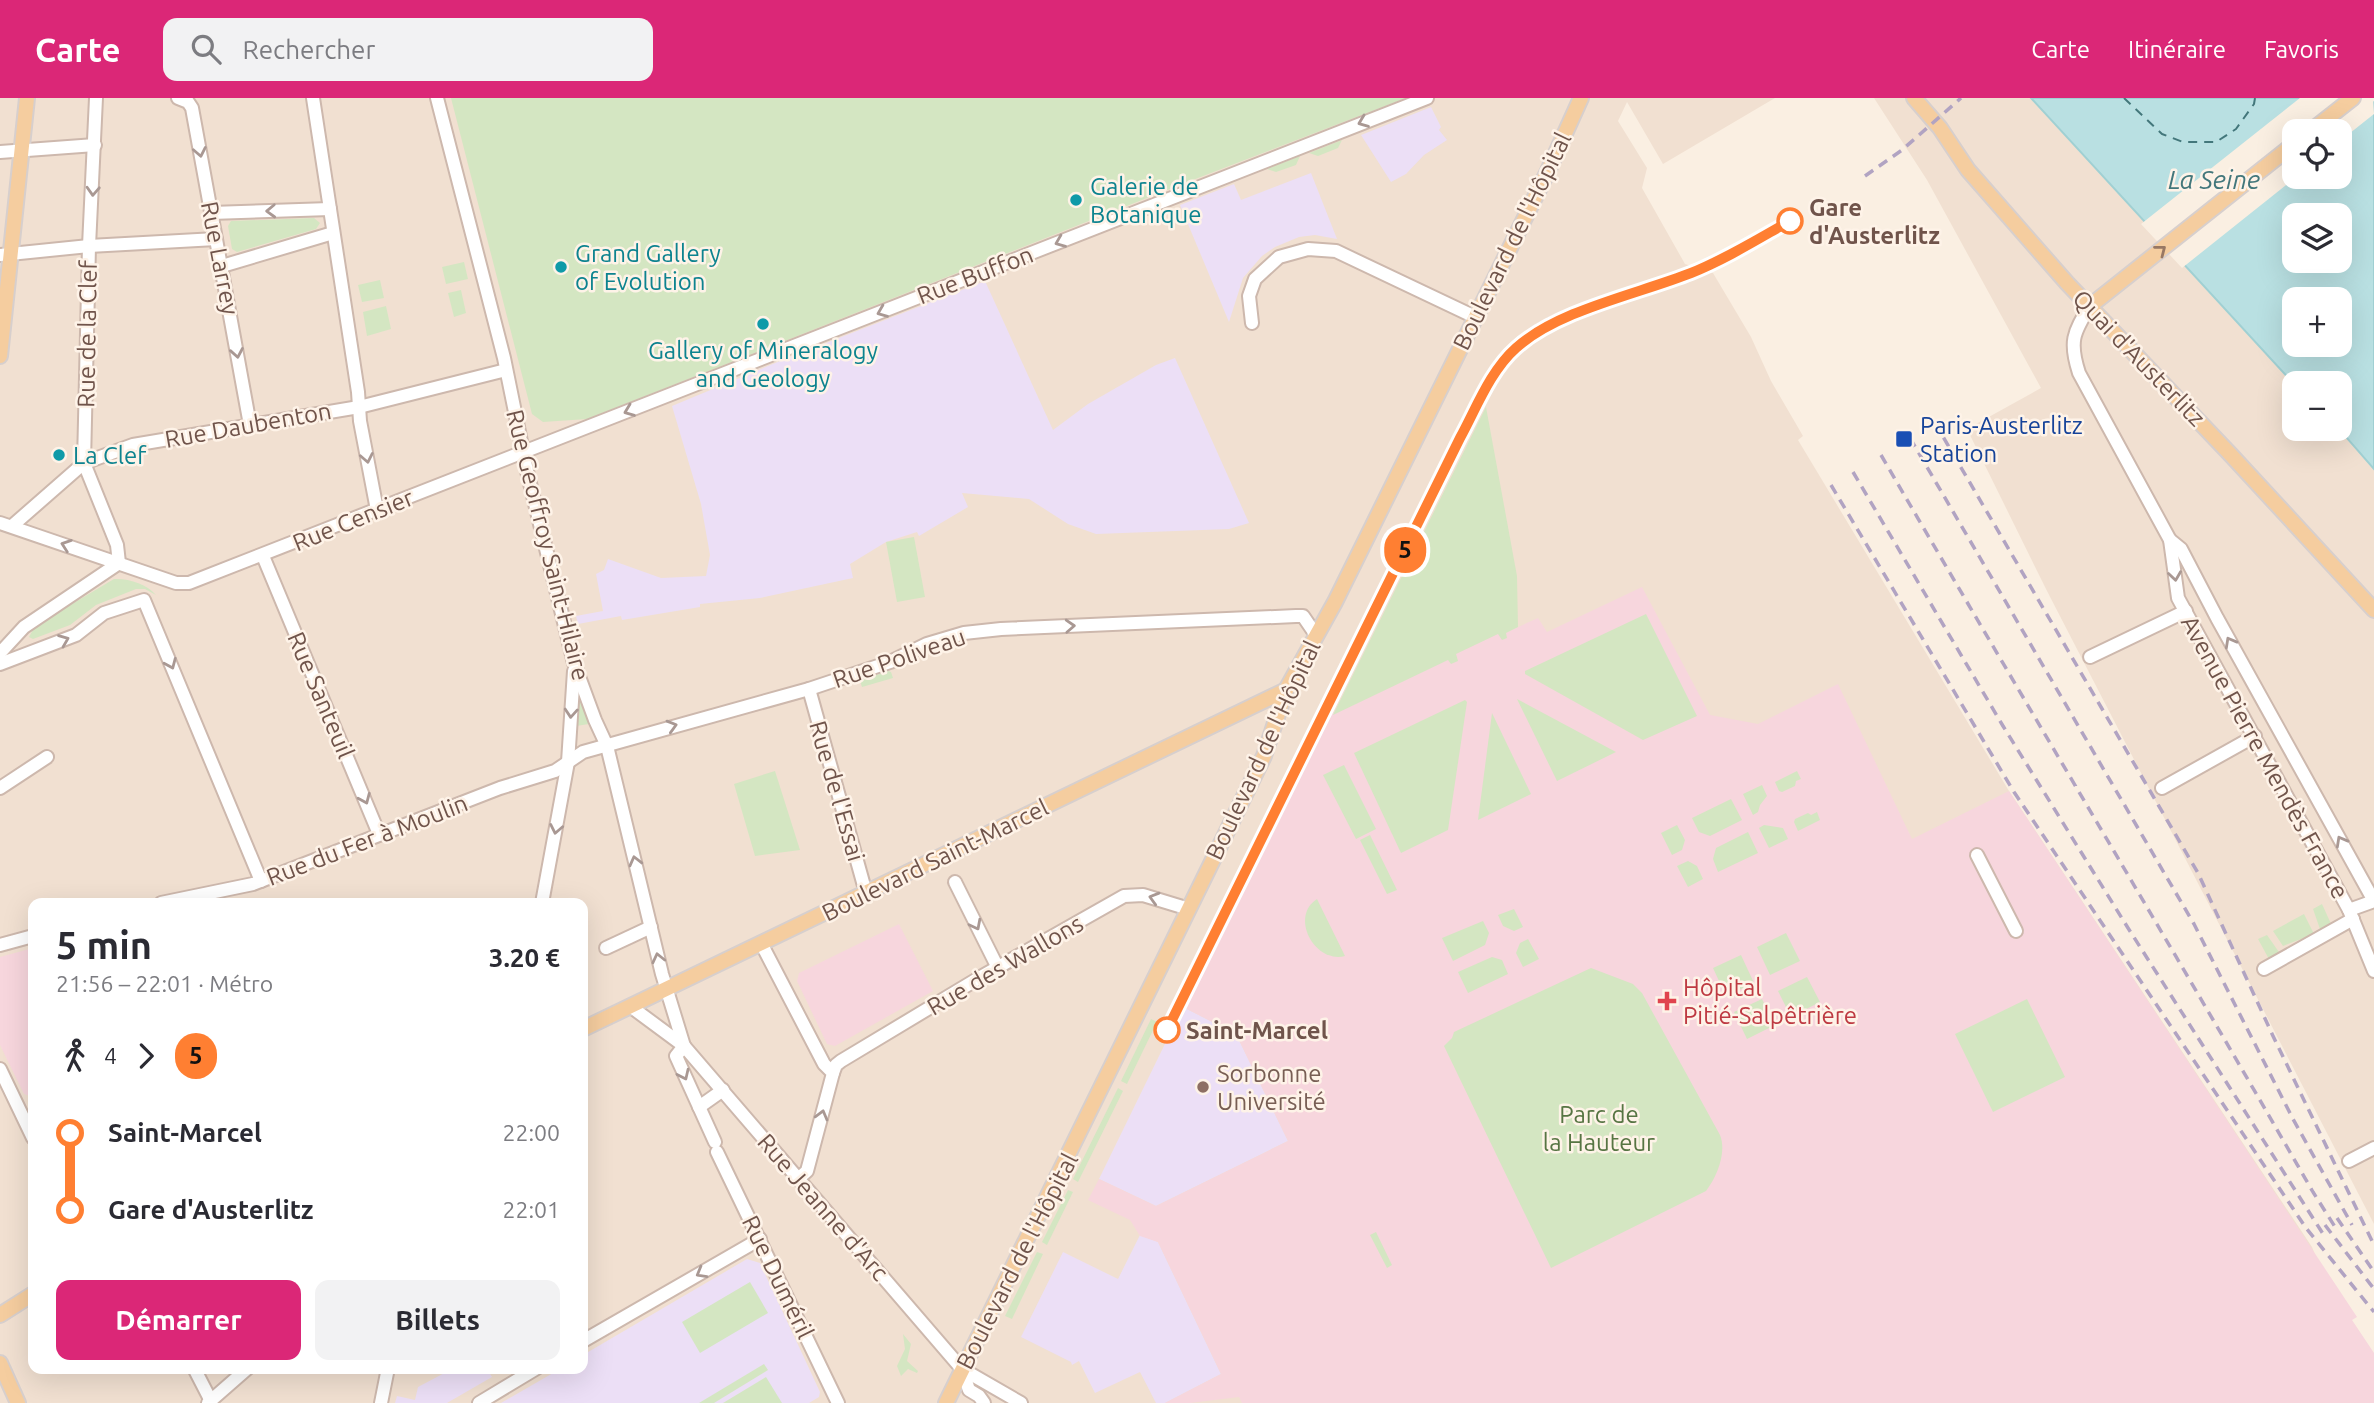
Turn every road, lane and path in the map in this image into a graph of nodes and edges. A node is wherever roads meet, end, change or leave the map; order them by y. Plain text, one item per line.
1 (27, 98) edge
2 (96, 98) edge
3 (178, 98) edge
4 (313, 98) edge
5 (437, 98) edge
6 (1427, 98) edge
7 (1581, 98) edge
8 (1914, 98) edge
9 (2353, 98) edge
10 (2326, 119) edge
11 (95, 145) junction
12 (21, 150) junction
13 (0, 152) edge
14 (2282, 154) edge
15 (330, 209) junction
16 (211, 213) junction
17 (334, 233) junction
18 (216, 239) junction
19 (89, 246) junction
20 (5, 254) edge
21 (222, 266) junction
22 (2090, 306) junction
23 (1475, 317) junction
24 (1252, 323) dead end
25 (0, 356) edge
26 (506, 370) junction
27 (359, 407) junction
28 (250, 425) junction
29 (524, 452) junction
30 (84, 463) junction
31 (376, 510) junction
32 (6, 525) edge
33 (2170, 540) junction
34 (263, 555) junction
35 (119, 564) junction
36 (2374, 610) edge
37 (2186, 611) junction
38 (1316, 635) junction
39 (0, 653) edge
40 (2090, 657) dead end
41 (0, 663) edge
42 (574, 663) junction
43 (808, 689) junction
44 (1286, 690) junction
45 (2255, 736) junction
46 (607, 746) junction
47 (47, 757) dead end
48 (568, 762) junction
49 (0, 788) edge
50 (2162, 788) dead end
51 (379, 834) junction
52 (1977, 855) dead end
53 (261, 881) junction
54 (955, 882) dead end
55 (866, 893) junction
56 (189, 898) edge
57 (543, 898) edge
58 (2374, 901) edge
59 (1189, 909) junction
60 (2351, 915) junction
61 (651, 927) junction
62 (2016, 931) dead end
63 (28, 937) edge
64 (761, 943) junction
65 (0, 945) edge
66 (606, 948) dead end
67 (998, 968) junction
68 (2264, 969) dead end
69 (2374, 971) edge
70 (667, 989) junction
71 (630, 1006) junction
72 (588, 1027) edge
73 (684, 1046) junction
74 (0, 1069) edge
75 (833, 1073) junction
76 (723, 1090) junction
77 (699, 1107) junction
78 (28, 1115) edge
79 (2374, 1148) edge
80 (2349, 1161) dead end
81 (799, 1178) junction
82 (760, 1239) junction
83 (28, 1297) edge
84 (0, 1315) edge
85 (588, 1338) edge
86 (0, 1363) edge
87 (962, 1369) junction
88 (197, 1374) edge
89 (241, 1374) edge
90 (387, 1374) edge
91 (527, 1374) edge
92 (833, 1401) edge
93 (210, 1402) edge
94 (18, 1403) edge
95 (381, 1403) edge
96 (479, 1403) edge
97 (946, 1403) edge
98 (985, 1403) edge
99 (1021, 1403) edge

1 - 12 main road
2 - 11 street, Rue de la Clef
3 -> 16 street, Rue Larrey
4 - 15 street
5 - 26 street, Rue Geoffroy Saint-Hilaire
6 -> 29 street, Rue Buffon
7 - 23 main road, Boulevard de l'Hôpital
8 - 22 main road, Quai d'Austerlitz
9 - 10 main road
11 - 12 street
11 -> 19 street, Rue de la Clef
12 - 13 street
12 - 20 main road
22 -> 14 main road
15 -> 16 street
15 - 17 street
16 - 18 street, Rue Larrey
17 - 21 street
17 - 27 street
18 - 19 street
18 - 21 street, Rue Larrey
19 - 20 street
19 - 30 street, Rue de la Clef
20 - 25 main road
21 -> 28 street, Rue Larrey
22 - 33 street, Avenue Pierre Mendès France
22 - 36 main road, Quai d'Austerlitz
23 - 24 street
23 - 38 main road, Boulevard de l'Hôpital
26 - 27 street, Rue Daubenton
26 - 29 street, Rue Geoffroy Saint-Hilaire
27 - 28 street, Rue Daubenton
27 -> 31 street
28 - 30 street, Rue Daubenton
29 - 31 street, Rue Censier
29 - 42 street, Rue Geoffroy Saint-Hilaire
30 - 32 street, Rue Daubenton
30 - 35 street, Rue de la Clef
31 - 34 street, Rue Censier
35 -> 32 street
33 -> 37 street, Avenue Pierre Mendès France
58 -> 33 street, Avenue Pierre Mendès France
34 - 35 street, Rue Censier
34 -> 51 street, Rue Santeuil
35 - 39 street
37 - 40 street
37 - 45 street, Avenue Pierre Mendès France
43 -> 38 street, Rue Poliveau
38 - 44 main road, Boulevard de l'Hôpital
41 -> 53 street
42 - 46 street, Rue Geoffroy Saint-Hilaire
42 -> 48 street
46 -> 43 street, Rue Poliveau
43 - 55 street, Rue de l'Essai
44 - 55 main road, Boulevard Saint-Marcel
44 - 59 main road, Boulevard de l'Hôpital
45 - 50 street
45 - 60 street, Avenue Pierre Mendès France
46 - 48 street, Rue Poliveau
61 -> 46 street, Rue Geoffroy Saint-Hilaire
47 - 49 street
48 - 51 street, Rue du Fer à Moulin
48 -> 57 street
51 - 53 street, Rue du Fer à Moulin
52 - 62 street
53 - 56 street, Rue du Fer à Moulin
54 -> 67 street
55 - 64 main road, Boulevard Saint-Marcel
58 - 60 street
59 -> 67 street, Rue des Wallons
59 - 87 main road, Boulevard de l'Hôpital
60 - 68 street
60 - 69 street, Avenue Pierre Mendès France
61 - 66 street
70 -> 61 street, Rue Geoffroy Saint-Hilaire
63 - 65 street
64 - 70 main road, Boulevard Saint-Marcel
64 - 75 street
67 - 75 street, Rue des Wallons
70 - 71 main road, Boulevard Saint-Marcel
70 - 73 street, Rue Jeanne d'Arc
71 - 72 main road, Boulevard Saint-Marcel
71 - 73 street, Rue Jeanne d'Arc
73 - 76 street, Rue Jeanne d'Arc
73 -> 77 street, Rue Duméril
74 - 78 street
81 -> 75 street
76 - 77 street
76 - 81 street, Rue Jeanne d'Arc
77 - 82 street, Rue Duméril
79 - 80 street
81 - 87 street, Rue Jeanne d'Arc
82 -> 85 street
82 - 92 street, Rue Duméril
83 - 84 main road
86 - 94 main road
87 - 97 main road, Boulevard de l'Hôpital
87 - 98 street
87 - 99 street
88 - 93 street
89 - 93 street
90 - 95 street
91 - 96 street

